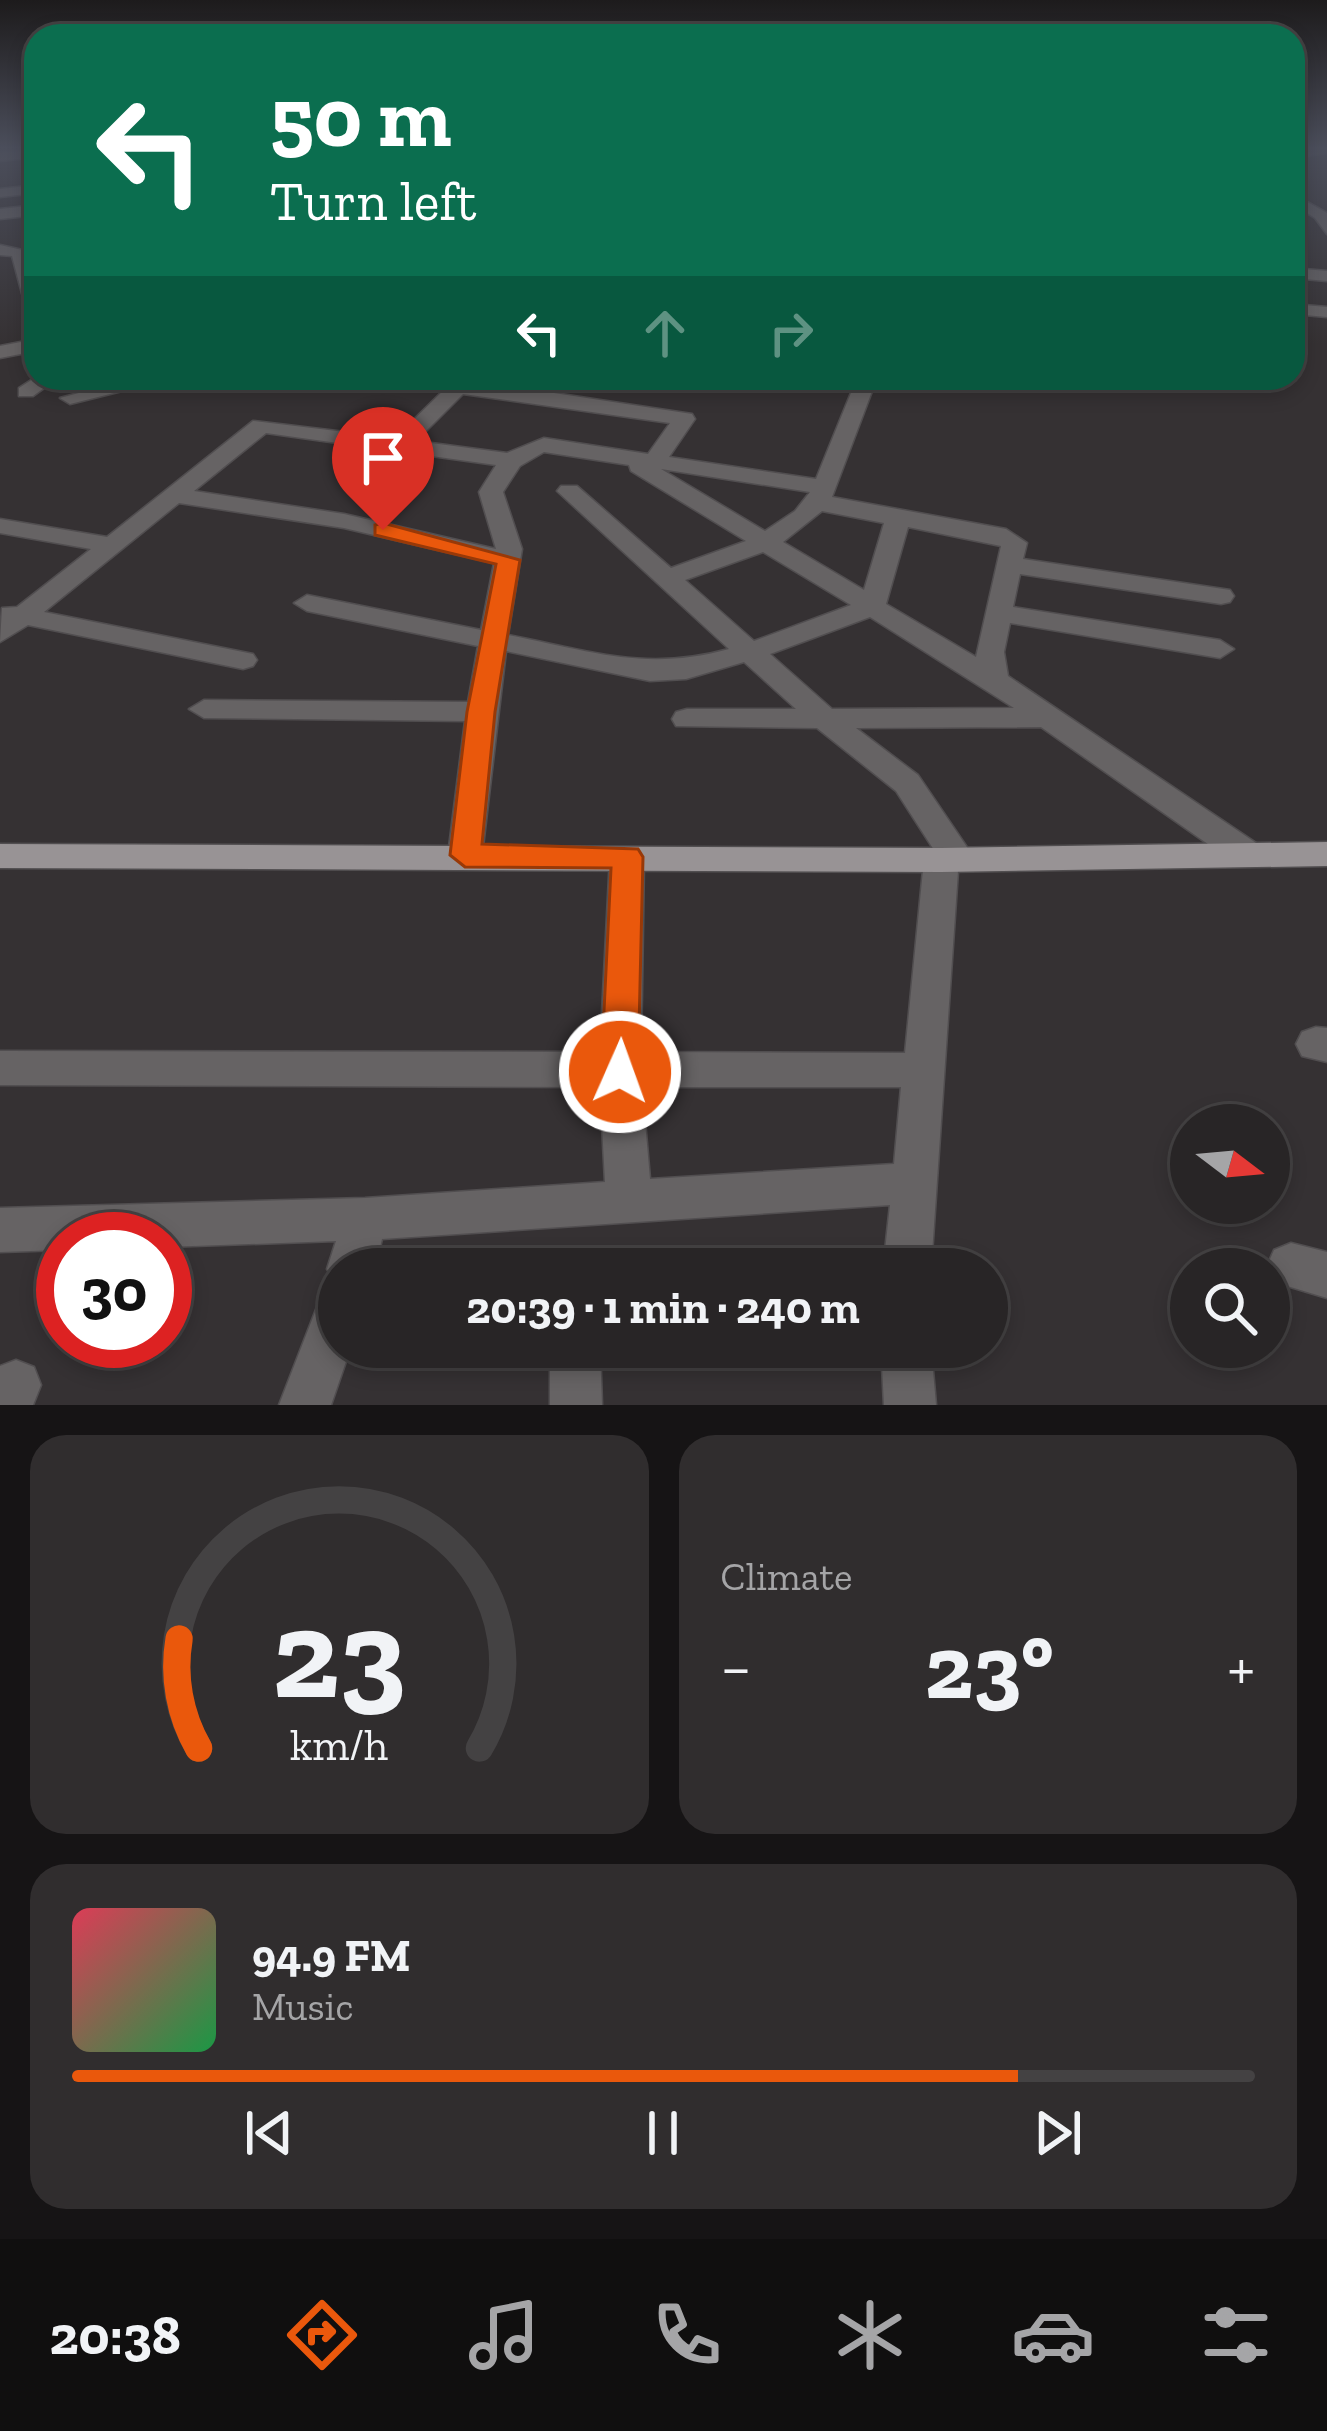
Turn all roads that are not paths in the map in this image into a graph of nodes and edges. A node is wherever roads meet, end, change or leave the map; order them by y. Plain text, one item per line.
1 (0, 250) edge
2 (24, 268) edge
3 (29, 390) edge
4 (108, 390) edge
5 (455, 390) edge
6 (512, 390) edge
7 (862, 390) edge
8 (26, 392) dead end
9 (70, 398) dead end
10 (400, 445) junction
11 (625, 458) junction
12 (513, 461) junction
13 (654, 462) junction
14 (569, 491) dead end
15 (820, 494) junction
16 (173, 495) junction
17 (898, 518) junction
18 (0, 526) edge
19 (767, 543) junction
20 (111, 545) junction
21 (508, 560) junction
22 (1012, 565) junction
23 (666, 578) junction
24 (1221, 596) dead end
25 (307, 604) dead end
26 (872, 607) junction
27 (1000, 613) junction
28 (7, 620) edge
29 (494, 638) junction
30 (1220, 650) dead end
31 (750, 652) junction
32 (243, 660) dead end
33 (994, 680) junction
34 (205, 710) dead end
35 (481, 712) junction
36 (1050, 718) junction
37 (687, 719) dead end
38 (825, 719) junction
39 (1247, 854) junction
40 (1327, 854) edge
41 (465, 855) junction
42 (0, 856) edge
43 (627, 857) junction
44 (950, 859) junction
45 (0, 1067) edge
46 (927, 1070) junction
47 (620, 1072) junction
48 (914, 1183) junction
49 (628, 1202) junction
50 (365, 1220) junction
51 (0, 1230) edge
52 (357, 1248) edge
53 (909, 1248) edge
54 (318, 1368) edge
55 (575, 1368) edge
56 (907, 1368) edge
57 (305, 1405) edge
58 (576, 1405) edge
59 (910, 1405) edge

1 - 2 street
3 - 8 street
4 - 9 street
5 - 10 street
6 - 13 street
7 - 15 street
10 - 12 street
10 - 16 street
11 - 12 street
11 - 13 street
11 - 19 street
12 - 21 street
13 - 15 street
14 - 23 street
15 - 17 street
15 - 19 street
16 - 20 street
16 - 21 street
17 - 22 street
17 - 26 street
18 - 20 street
19 - 23 street
19 - 26 street
20 - 28 street
21 - 29 street
22 - 24 street
22 - 27 street
23 - 31 street
25 - 29 street
26 - 31 street
26 - 33 street
27 - 30 street
27 - 33 street
28 - 32 street
29 - 31 street
29 - 35 street
31 - 38 street
33 - 36 street
34 - 35 street
35 - 41 street
36 - 38 street
36 - 39 street
37 - 38 street
38 - 44 street
39 - 40 main road
39 - 44 main road
41 - 42 main road
41 - 43 main road
43 - 44 main road
43 - 47 street
44 - 46 street
45 - 47 street
46 - 47 street
46 - 48 street
47 - 49 street
48 - 49 street
48 - 53 street
49 - 50 street
50 - 51 street
50 - 52 street
54 - 57 street
55 - 58 street
56 - 59 street

